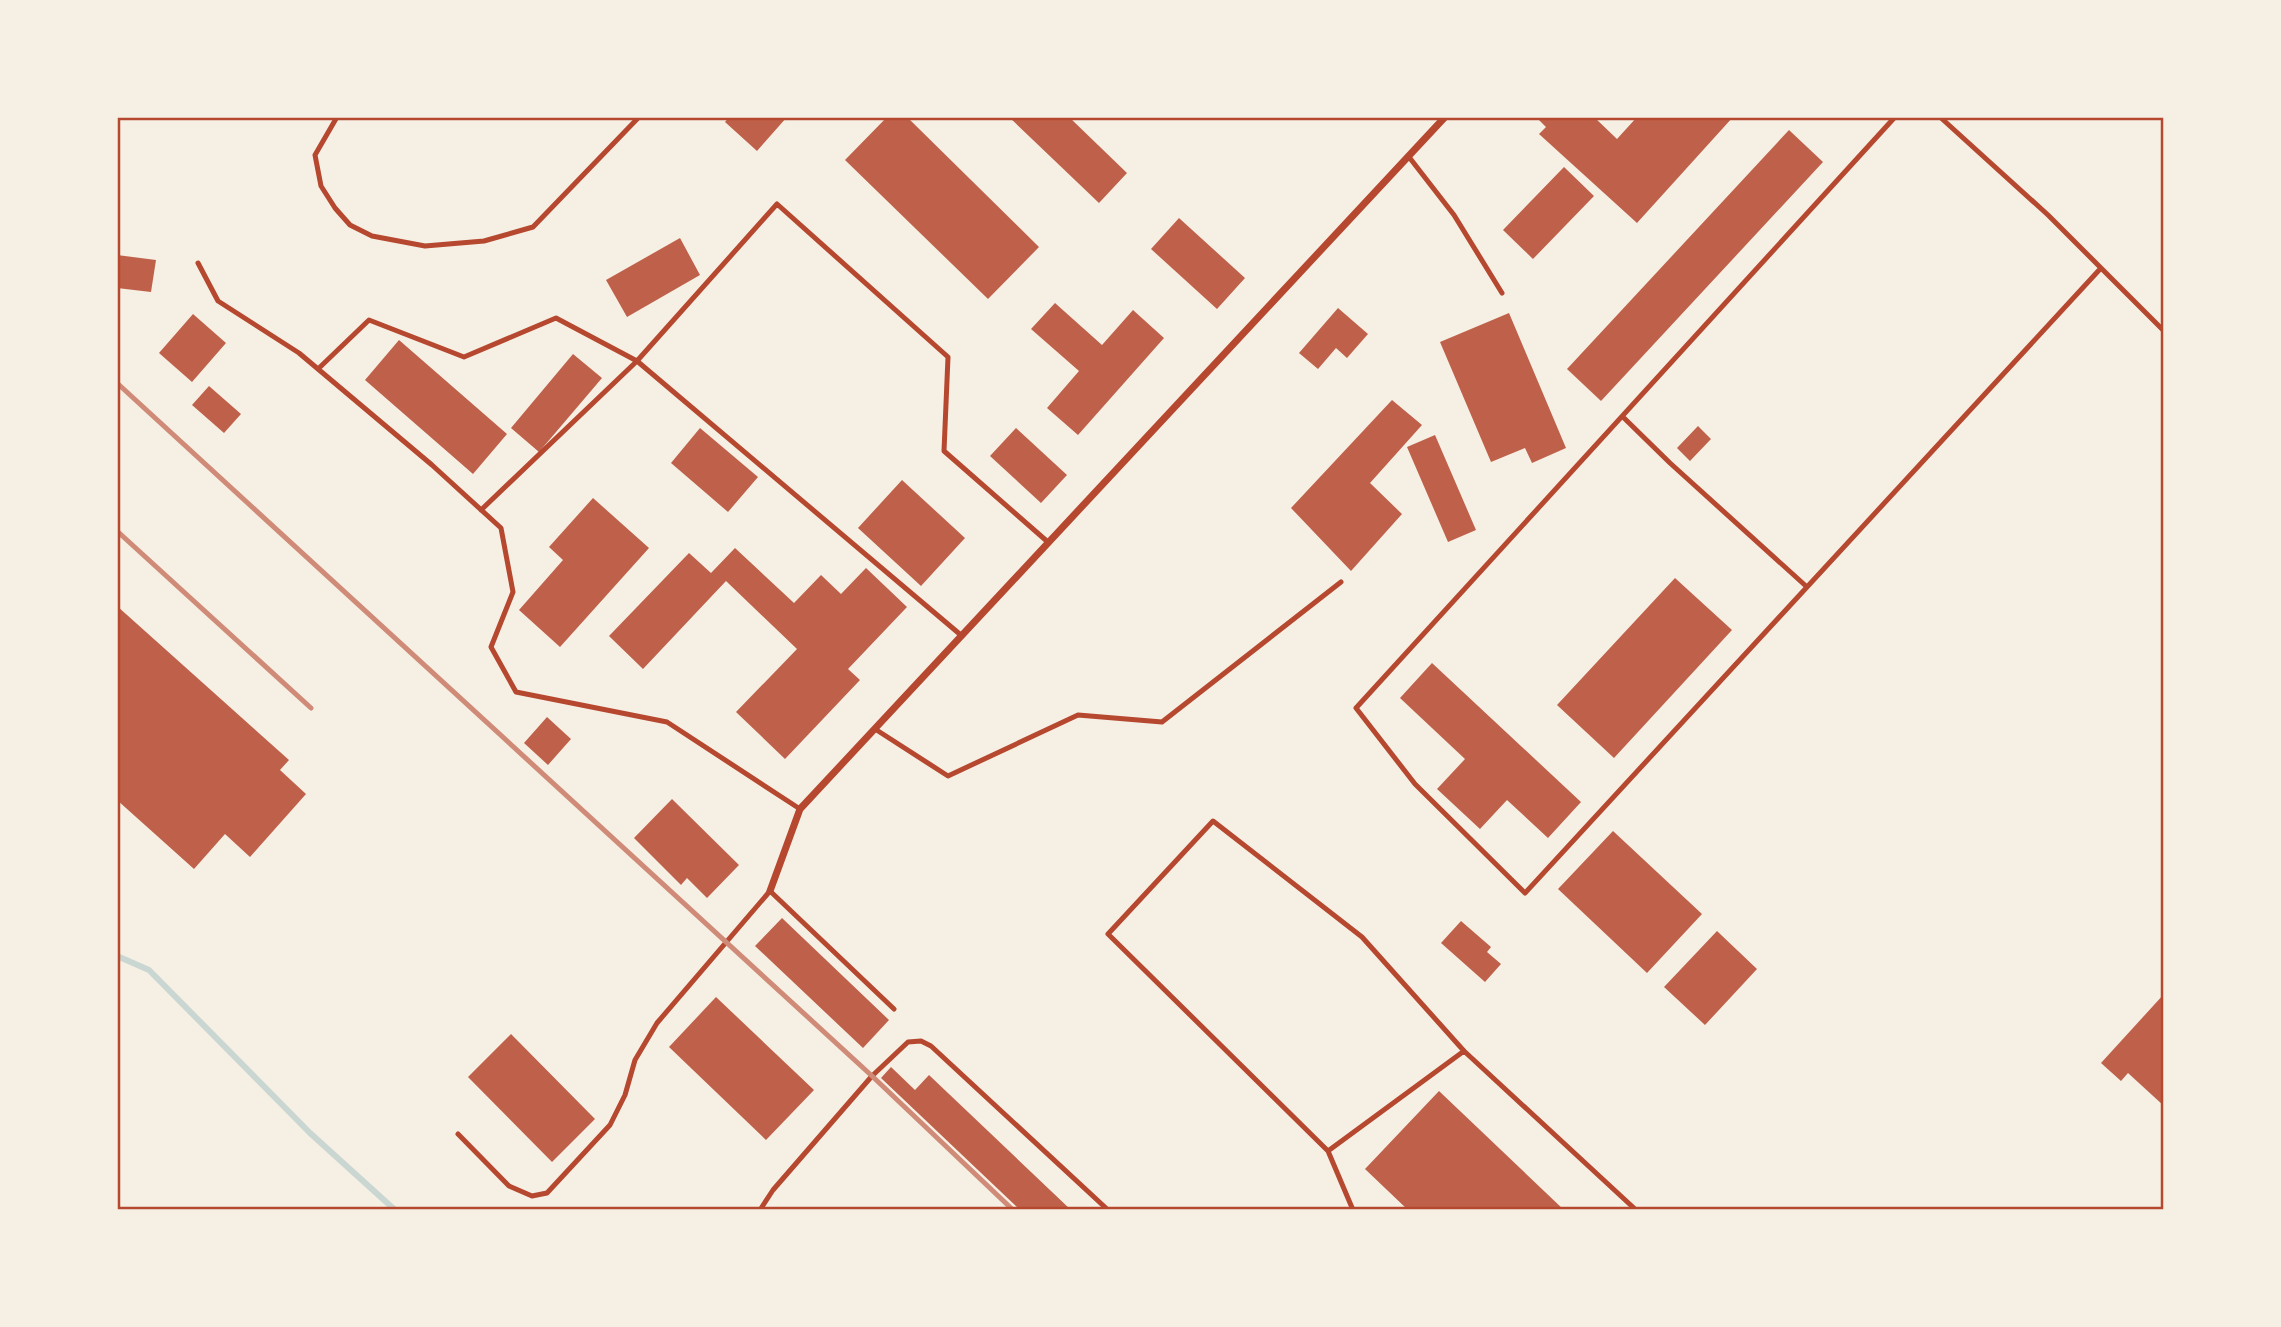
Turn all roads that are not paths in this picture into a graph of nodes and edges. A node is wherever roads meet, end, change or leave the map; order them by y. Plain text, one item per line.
1 (337, 117) edge
2 (639, 117) edge
3 (1445, 117) edge
4 (1895, 117) edge
5 (1940, 117) edge
6 (1409, 157) junction
7 (198, 263) dead end
8 (2101, 268) junction
9 (1502, 293) dead end
10 (2164, 331) edge
11 (637, 361) junction
12 (318, 369) junction
13 (1623, 417) junction
14 (481, 510) junction
15 (1049, 543) junction
16 (1341, 582) dead end
17 (1807, 587) junction
18 (962, 636) junction
19 (875, 729) junction
20 (800, 809) junction
21 (770, 891) junction
22 (894, 1009) dead end
23 (1464, 1051) junction
24 (458, 1134) dead end
25 (1328, 1150) junction
26 (760, 1210) edge
27 (1108, 1210) edge
28 (1353, 1210) edge
29 (1636, 1210) edge

1 - 2 lane
3 - 6 street
4 - 13 lane
5 - 8 lane
6 - 9 lane
6 - 15 street
7 - 12 lane
8 - 10 lane
8 - 17 lane
11 - 12 lane
11 - 14 lane
11 - 15 lane
11 - 18 lane
12 - 14 lane
13 - 17 lane
13 - 17 lane
14 - 20 lane
15 - 18 street
16 - 19 lane
18 - 19 street
19 - 20 street
20 - 21 street
21 - 22 lane
21 - 24 lane
23 - 25 lane
23 - 25 lane
23 - 29 lane
25 - 28 lane
26 - 27 lane

